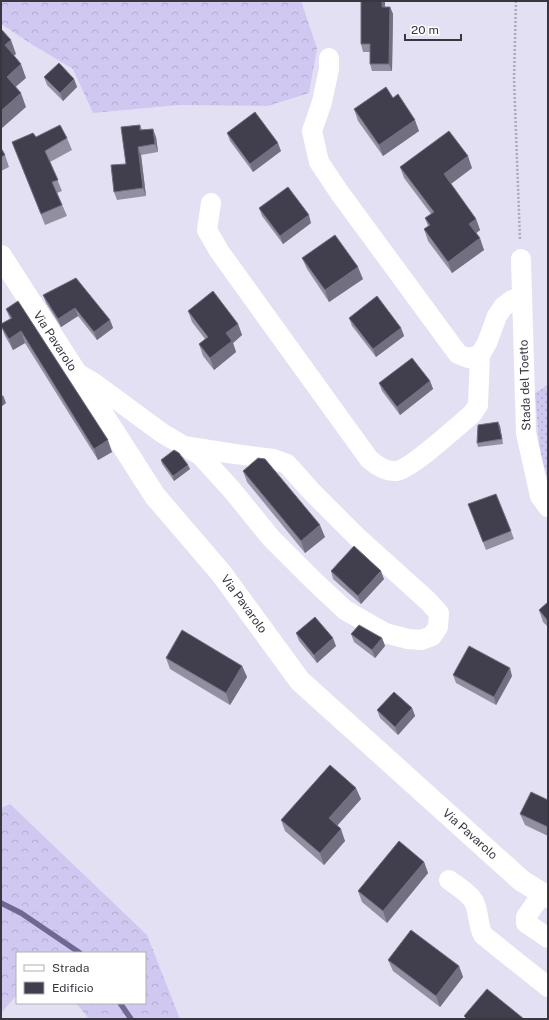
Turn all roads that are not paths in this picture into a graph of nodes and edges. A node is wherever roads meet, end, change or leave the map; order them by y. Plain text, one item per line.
1 (329, 58) dead end
2 (211, 203) dead end
3 (1, 256) edge
4 (521, 259) road end
5 (522, 296) junction
6 (480, 355) junction
7 (75, 372) junction
8 (184, 446) junction
9 (548, 508) edge
10 (449, 880) dead end
11 (545, 896) edge
12 (548, 938) edge
13 (548, 987) edge

1 - 6 street
2 - 6 street
3 - 7 street, Via Pavarolo
4 - 5 street, Stada del Toetto
5 - 6 street
5 - 9 street, Stada del Toetto
7 - 8 street
7 - 11 street, Via Pavarolo
8 - 8 street
10 - 13 street
11 - 12 street

